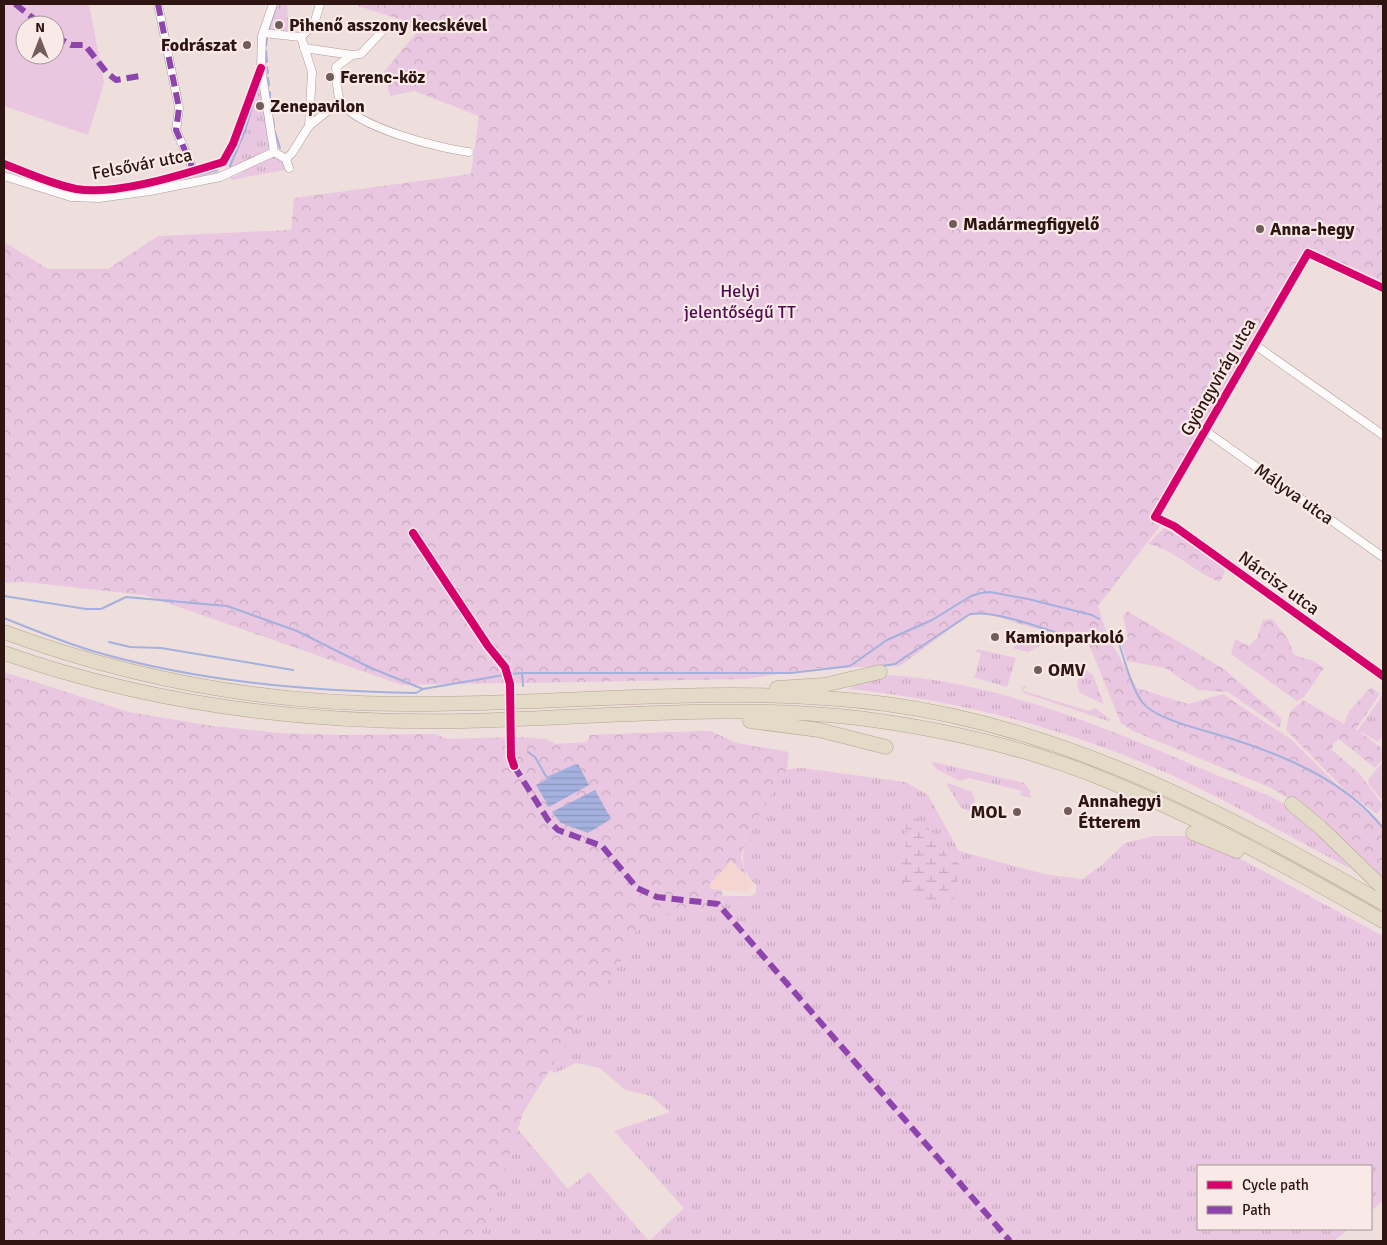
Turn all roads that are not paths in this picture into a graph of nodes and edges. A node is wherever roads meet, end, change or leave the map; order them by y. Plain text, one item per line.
1 (158, 4) edge
2 (273, 4) edge
3 (320, 4) edge
4 (387, 26) dead end
5 (263, 33) junction
6 (301, 37) junction
7 (304, 48) junction
8 (352, 55) junction
9 (260, 68) junction
10 (340, 101) junction
11 (309, 126) junction
12 (274, 152) junction
13 (469, 152) dead end
14 (286, 159) junction
15 (4, 164) edge
16 (289, 168) dead end
17 (226, 170) junction
18 (194, 171) junction
19 (4, 176) edge
20 (1383, 288) edge
21 (1255, 345) junction
22 (1204, 430) junction
23 (1383, 435) edge
24 (1155, 517) joint
25 (413, 533) dead end
26 (1383, 557) edge
27 (4, 632) edge
28 (4, 653) edge
29 (880, 672) dead end
30 (1383, 676) edge
31 (509, 677) tunnel mouth
32 (727, 695) junction
33 (702, 713) junction
34 (511, 739) tunnel mouth
35 (886, 747) dead end
36 (514, 766) dead end
37 (1292, 804) dead end
38 (1193, 833) dead end
39 (1290, 868) junction
40 (1383, 888) edge
41 (1383, 903) edge
42 (1383, 922) edge

1 - 18 street
2 - 5 street
3 - 6 street
4 - 8 street
5 - 6 street
5 - 9 street
6 - 7 street
7 - 8 street
7 - 11 street
8 - 10 street
9 - 12 street
9 - 17 street
10 - 11 street
10 - 13 street
11 - 14 street
12 - 14 street
12 - 17 street, Felsővár utca
14 - 16 street
15 - 18 street, Felsővár utca
17 - 18 street, Felsővár utca
17 - 19 street, Felsővár utca
20 - 21 street, Gyöngyvirág utca
21 - 22 street, Gyöngyvirág utca
21 - 23 street
22 - 24 street, Gyöngyvirág utca
22 - 26 street, Mályva utca
24 - 30 street, Nárcisz utca
25 - 31 street
27 - 32 highway
28 - 33 highway
29 - 32 highway
32 - 41 highway
33 - 35 highway
33 - 39 highway
34 - 36 street
37 - 40 highway
38 - 39 highway
39 - 42 highway

